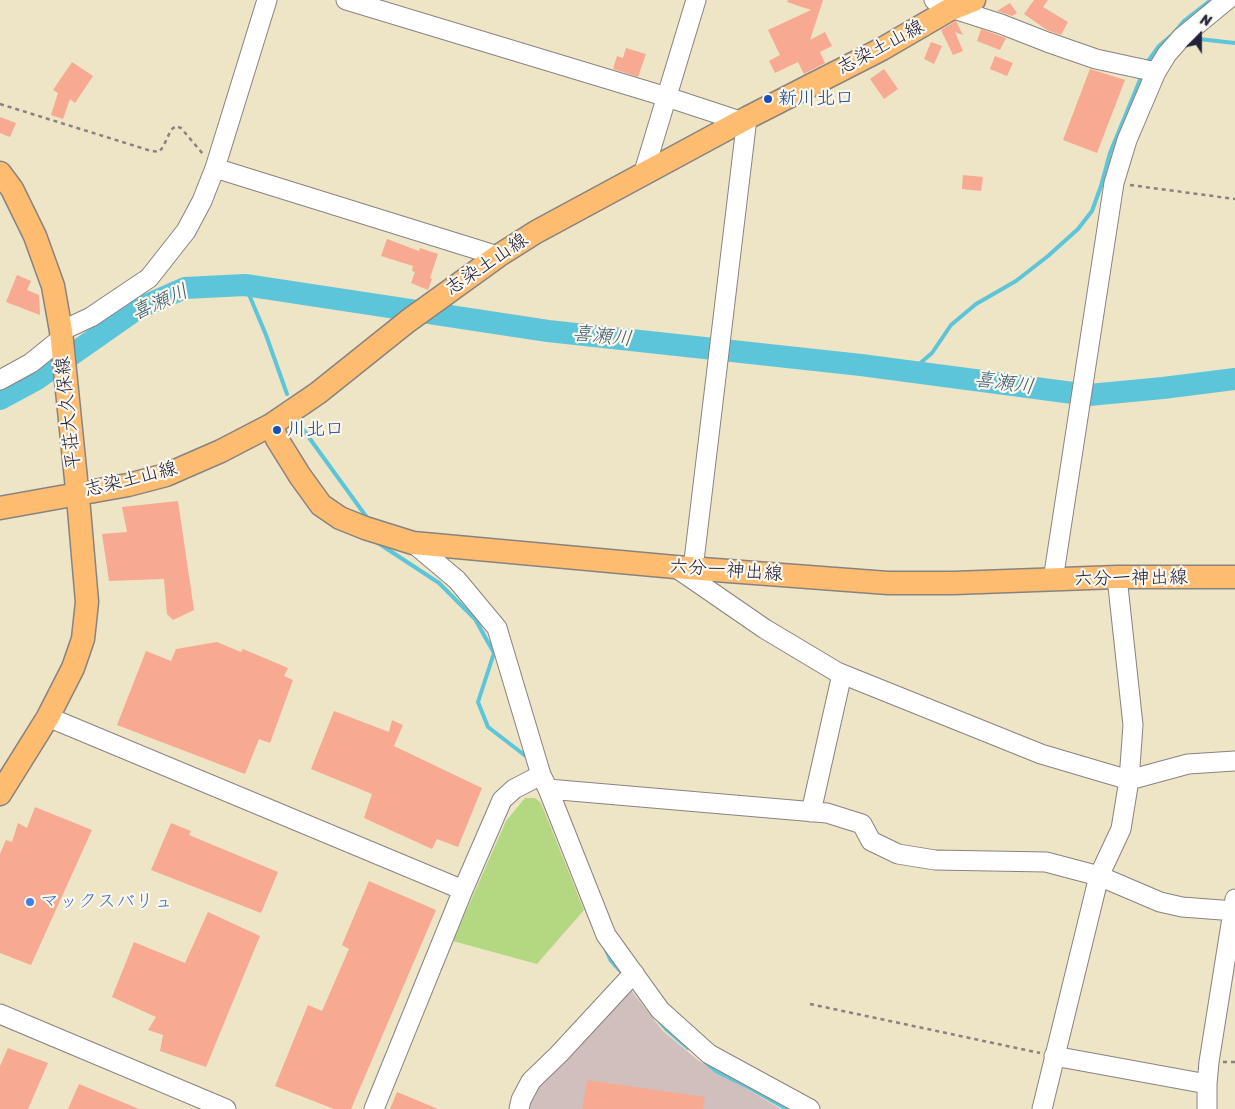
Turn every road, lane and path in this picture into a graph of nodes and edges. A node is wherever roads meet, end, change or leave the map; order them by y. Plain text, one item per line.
1 (267, 0) edge
2 (346, 0) edge
3 (696, 0) edge
4 (1227, 0) edge
5 (953, 5) edge
6 (1148, 70) junction
7 (668, 97) junction
8 (0, 104) edge
9 (745, 120) junction
10 (215, 168) junction
11 (0, 173) edge
12 (643, 175) junction
13 (1114, 183) junction
14 (1235, 199) edge
15 (498, 256) junction
16 (61, 336) junction
17 (0, 380) edge
18 (271, 425) junction
19 (77, 494) junction
20 (0, 508) edge
21 (413, 543) junction
22 (684, 568) junction
23 (1117, 577) junction
24 (1053, 580) junction
25 (1234, 581) edge
26 (842, 674) junction
27 (48, 717) junction
28 (1235, 760) edge
29 (1128, 780) junction
30 (545, 782) junction
31 (0, 794) edge
32 (811, 812) junction
33 (1099, 876) junction
34 (463, 890) junction
35 (1234, 907) edge
36 (634, 973) junction
37 (810, 1004) dead end
38 (0, 1014) edge
39 (1054, 1056) junction
40 (1207, 1084) junction
41 (226, 1109) edge
42 (374, 1109) edge
43 (520, 1109) edge
44 (810, 1109) edge
45 (1042, 1109) edge
46 (1207, 1109) edge

1 - 10 street
2 - 7 street
3 - 7 street
4 - 6 street
5 - 6 street
5 - 9 main road, 志染土山線
6 - 13 street
7 - 9 street
7 - 12 street
8 - 10 path
9 - 12 main road, 志染土山線
9 - 22 street
10 - 15 street
10 - 16 street
11 - 16 main road, 平荘大久保線
12 - 15 main road, 志染土山線
13 - 14 path
13 - 24 street
15 - 18 main road, 志染土山線
16 - 17 street
16 - 19 main road, 平荘大久保線
18 - 19 main road, 志染土山線
18 - 21 main road, 六分一神出線
19 - 20 main road, 志染土山線
19 - 27 main road, 平荘大久保線
21 - 22 main road, 六分一神出線
21 - 30 street
22 - 24 main road, 六分一神出線
22 - 26 street
23 - 24 main road, 六分一神出線
23 - 25 main road, 六分一神出線
23 - 29 street
26 - 29 street
26 - 32 street
27 - 31 main road, 平荘大久保線
27 - 34 street
28 - 29 street
29 - 33 street
30 - 32 street
30 - 34 street
30 - 36 street
32 - 33 street
33 - 35 street
33 - 39 street
34 - 42 street
35 - 40 street
36 - 43 street
36 - 44 street
37 - 39 path
38 - 41 street
39 - 40 street
39 - 45 street
40 - 46 street

